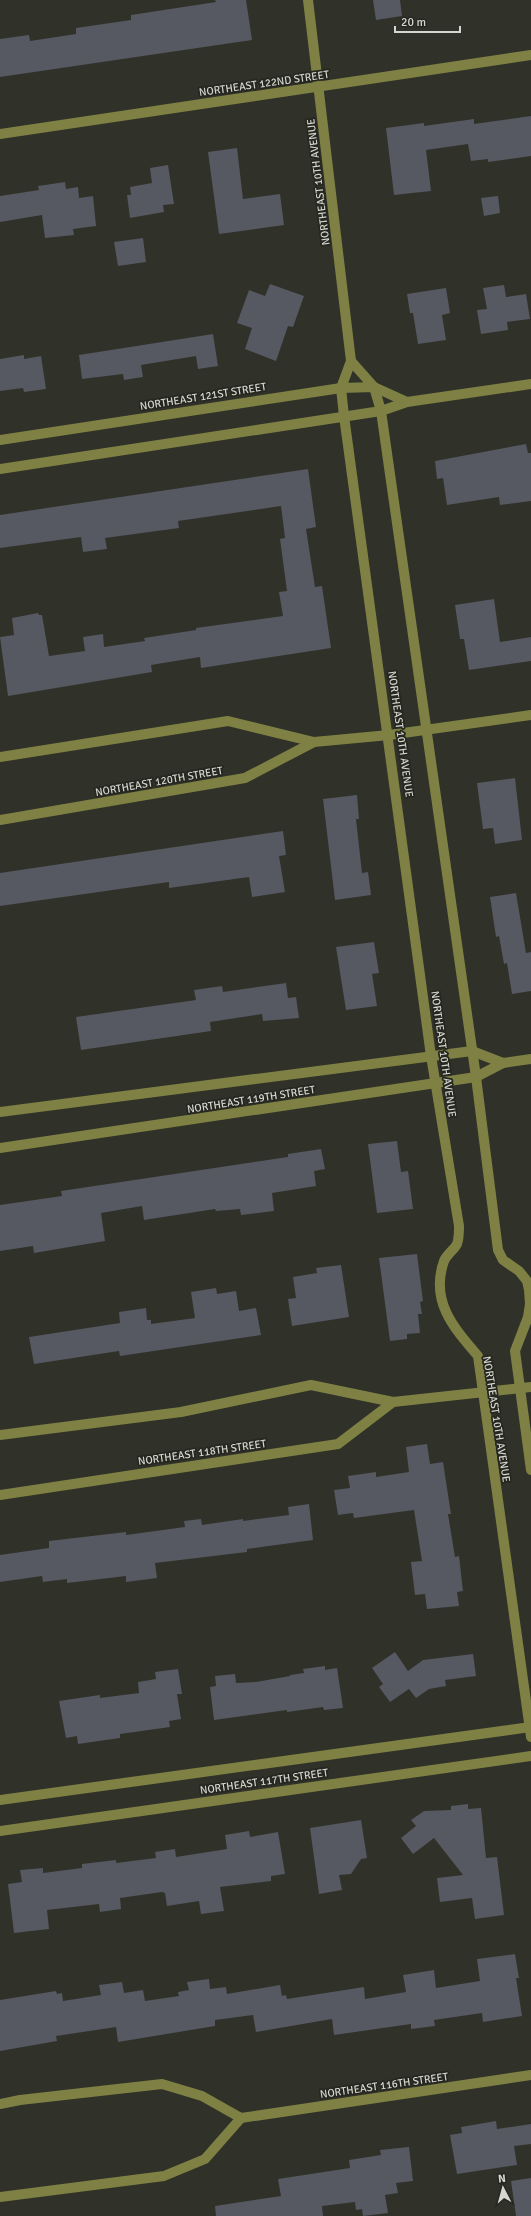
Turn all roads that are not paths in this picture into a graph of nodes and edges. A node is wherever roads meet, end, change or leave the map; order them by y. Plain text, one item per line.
1 (308, 0) edge
2 (531, 55) edge
3 (319, 87) junction
4 (0, 134) edge
5 (351, 360) junction
6 (531, 384) edge
7 (374, 387) junction
8 (341, 388) junction
9 (407, 402) junction
10 (381, 411) junction
11 (344, 416) junction
12 (0, 440) edge
13 (0, 469) edge
14 (531, 715) edge
15 (427, 730) junction
16 (389, 735) junction
17 (314, 742) junction
18 (0, 757) edge
19 (0, 820) edge
20 (472, 1051) junction
21 (432, 1056) junction
22 (531, 1059) edge
23 (503, 1063) junction
24 (476, 1077) junction
25 (436, 1083) junction
26 (0, 1112) edge
27 (0, 1148) edge
28 (531, 1387) edge
29 (519, 1389) junction
30 (483, 1393) junction
31 (393, 1402) junction
32 (0, 1435) edge
33 (531, 1470) edge
34 (0, 1495) edge
35 (531, 1730) edge
36 (531, 1756) edge
37 (0, 1800) edge
38 (0, 1831) edge
39 (531, 2075) edge
40 (0, 2104) edge
41 (241, 2118) junction
42 (0, 2197) edge

1 - 3 street, NORTHEAST 10TH AVENUE
2 - 3 street, NORTHEAST 122ND STREET
3 - 4 street, NORTHEAST 122ND STREET
3 - 5 street, NORTHEAST 10TH AVENUE
5 - 7 street
5 - 8 street, NORTHEAST 10TH AVENUE
6 - 9 street
7 - 8 street, NORTHEAST 121ST STREET
7 - 9 street, NORTHEAST 121ST STREET
7 - 10 street
8 - 11 street, NORTHEAST 10TH AVENUE
8 - 12 street, NORTHEAST 121ST STREET
9 - 10 street
10 - 11 street
10 - 15 street
11 - 13 street
11 - 16 street, NORTHEAST 10TH AVENUE
14 - 15 street, NORTHEAST 120TH STREET
15 - 16 street, NORTHEAST 120TH STREET
15 - 20 street
16 - 17 street, NORTHEAST 120TH STREET
16 - 21 street, NORTHEAST 10TH AVENUE
17 - 18 street, NORTHEAST 120TH STREET
17 - 19 street, NORTHEAST 120TH STREET
20 - 21 street, NORTHEAST 119TH STREET
20 - 23 street, NORTHEAST 119TH STREET
20 - 24 street
21 - 25 street, NORTHEAST 10TH AVENUE
21 - 26 street, NORTHEAST 119TH STREET
22 - 23 street, NORTHEAST 119TH STREET
23 - 24 street, NORTHEAST 119TH STREET
24 - 25 street, NORTHEAST 119TH STREET
24 - 29 street
25 - 27 street, NORTHEAST 119TH STREET
25 - 30 street, NORTHEAST 10TH AVENUE
28 - 29 street
29 - 30 street
29 - 33 street
30 - 31 street
30 - 35 street, NORTHEAST 10TH AVENUE
31 - 32 street
31 - 34 street, NORTHEAST 118TH STREET
35 - 37 street, NORTHEAST 117TH STREET
36 - 38 street, NORTHEAST 117TH STREET
39 - 41 street, NORTHEAST 116TH STREET
40 - 41 street
41 - 42 street

